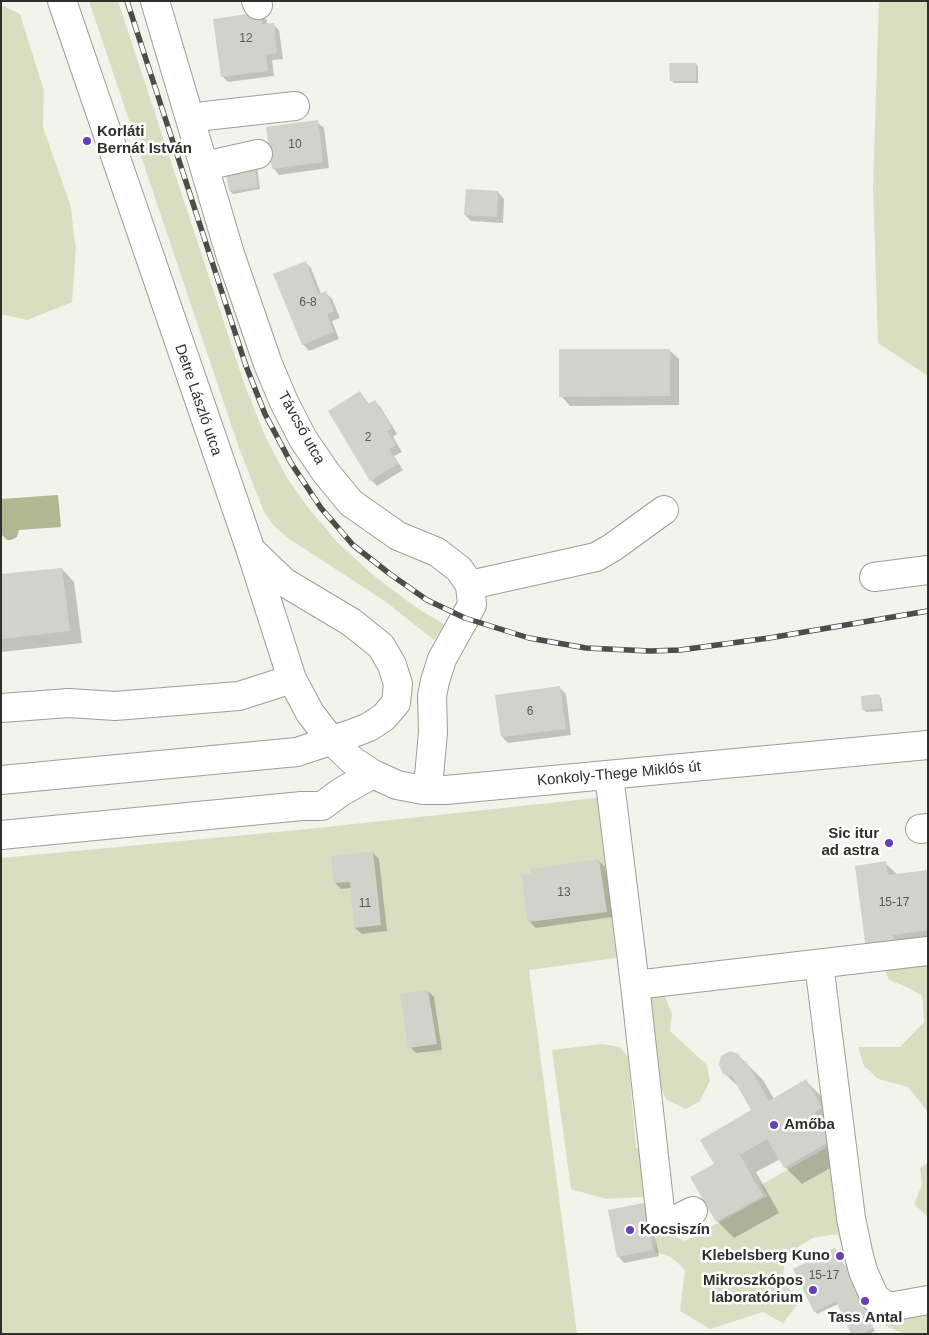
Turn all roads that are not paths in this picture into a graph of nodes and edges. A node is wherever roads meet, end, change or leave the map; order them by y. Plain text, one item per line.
1 (62, 1) edge
2 (157, 2) edge
3 (295, 106) dead end
4 (190, 119) junction
5 (258, 154) dead end
6 (205, 166) junction
7 (664, 510) dead end
8 (250, 548) junction
9 (928, 570) edge
10 (874, 577) dead end
11 (470, 586) junction
12 (292, 679) junction
13 (1, 708) edge
14 (331, 740) junction
15 (928, 745) edge
16 (373, 774) junction
17 (609, 775) junction
18 (1, 780) edge
19 (424, 790) junction
20 (1, 835) edge
21 (928, 950) edge
22 (819, 964) junction
23 (636, 985) junction
24 (693, 1211) dead end
25 (928, 1300) edge

1 - 8 street, Detre László utca
2 - 4 street, Távcső utca
3 - 4 street
4 - 6 street, Távcső utca
5 - 6 street
6 - 11 street, Távcső utca
7 - 11 street
8 - 12 street, Detre László utca
8 - 14 street
9 - 10 street
11 - 19 street
12 - 13 street
12 - 14 street, Detre László utca
14 - 16 street, Detre László utca
14 - 18 street
15 - 17 street, Konkoly-Thege Miklós út
16 - 19 street, Konkoly-Thege Miklós út
16 - 20 street
17 - 19 street, Konkoly-Thege Miklós út
17 - 23 street
21 - 22 street
22 - 23 street
22 - 25 street
23 - 24 street

